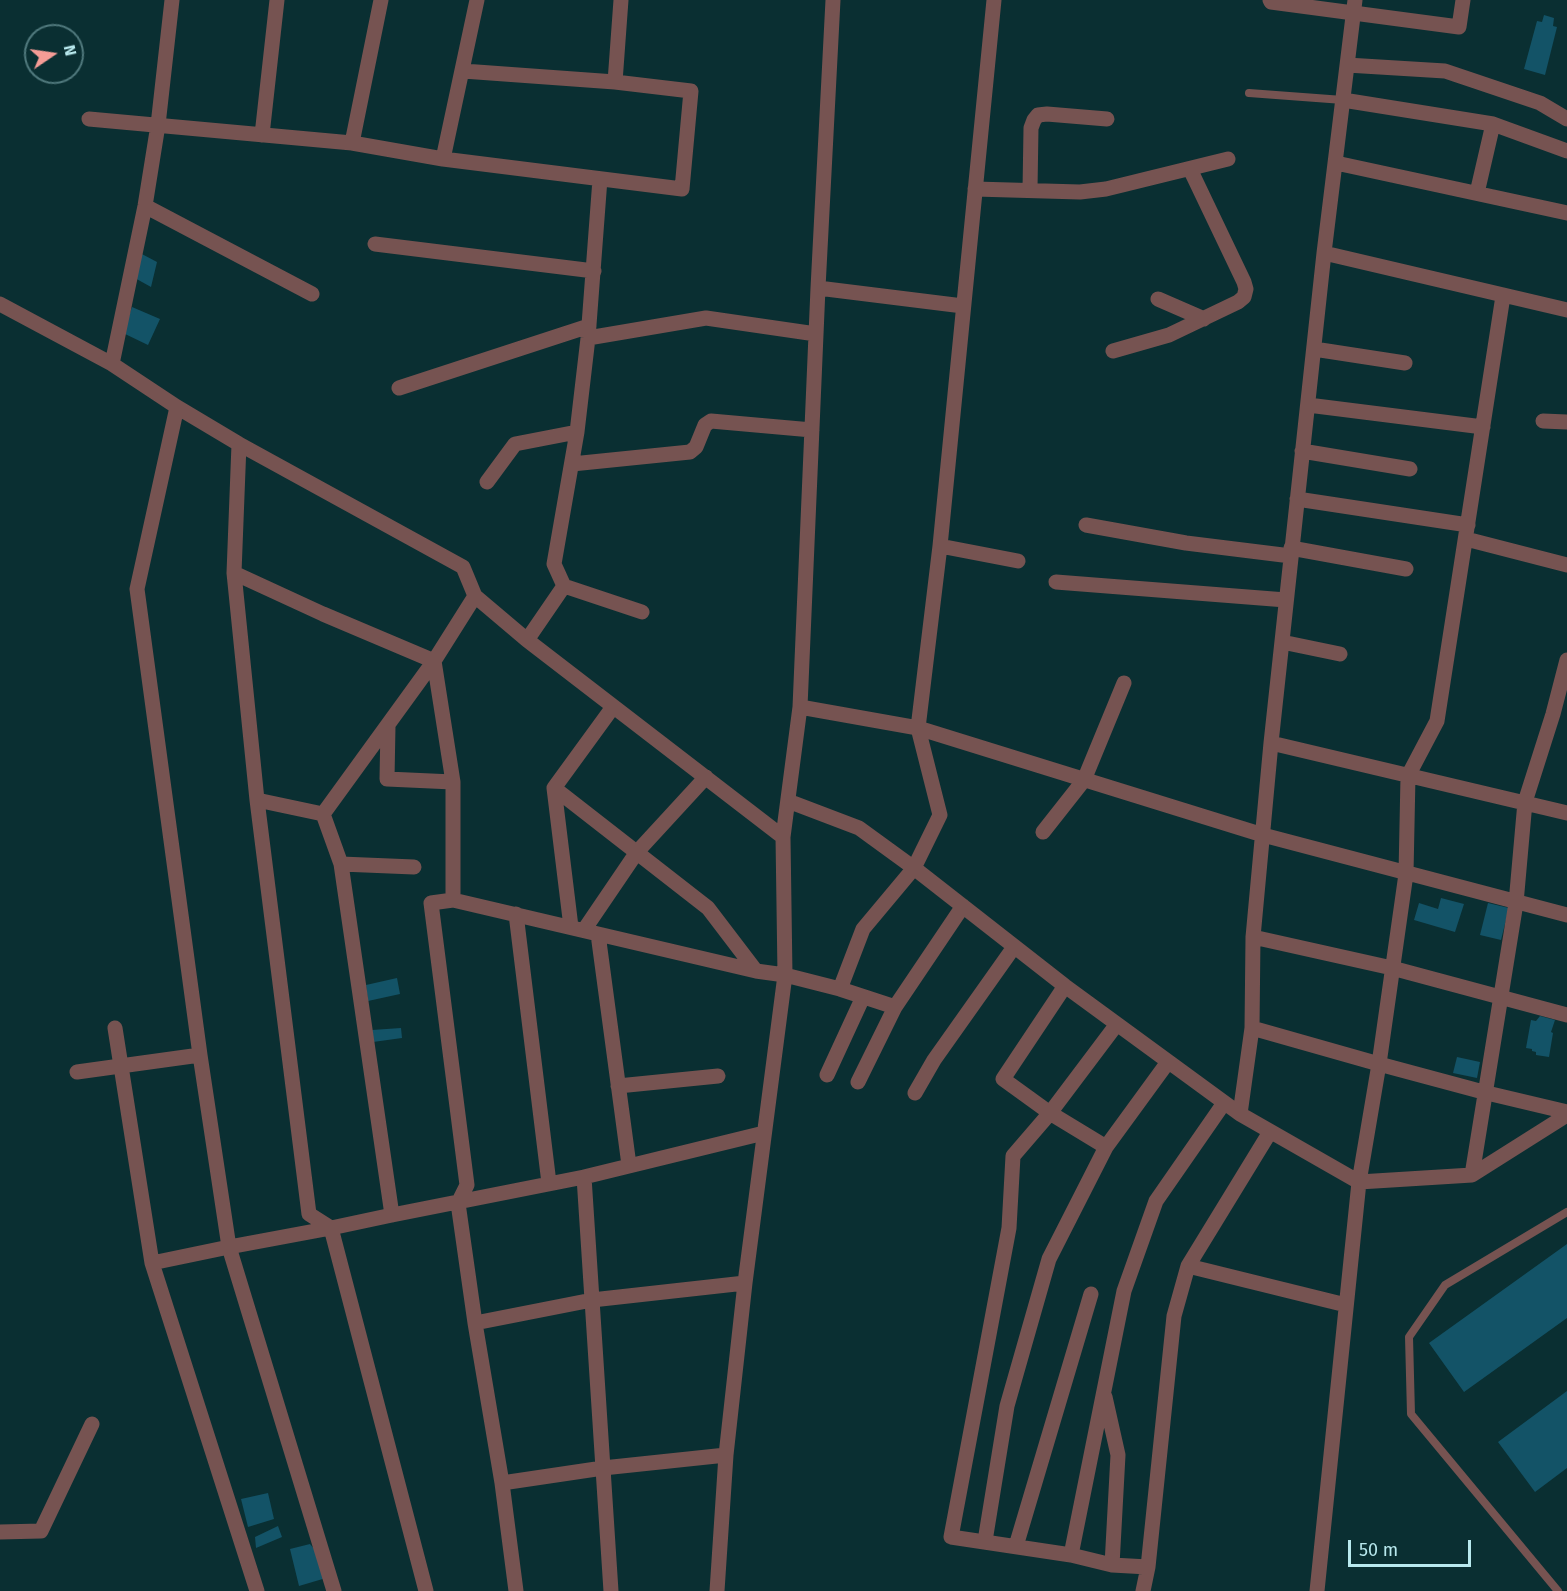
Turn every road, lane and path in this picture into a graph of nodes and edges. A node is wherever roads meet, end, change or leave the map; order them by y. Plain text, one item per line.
1 (172, 0) edge
2 (277, 0) edge
3 (381, 0) edge
4 (477, 0) edge
5 (621, 0) edge
6 (833, 0) edge
7 (994, 0) edge
8 (1270, 0) edge
9 (1463, 0) edge
10 (1354, 7) edge
11 (1347, 65) junction
12 (463, 71) junction
13 (615, 82) junction
14 (1249, 93) dead end
15 (1343, 100) junction
16 (1107, 118) dead end
17 (89, 119) dead end
18 (1567, 119) edge
19 (1493, 124) junction
20 (158, 125) junction
21 (262, 135) junction
22 (352, 143) junction
23 (1567, 151) edge
24 (443, 159) junction
25 (1228, 159) dead end
26 (1336, 163) junction
27 (1190, 169) junction
28 (600, 179) junction
29 (975, 189) junction
30 (1030, 190) junction
31 (1477, 193) junction
32 (145, 206) junction
33 (1567, 213) edge
34 (375, 244) dead end
35 (1323, 253) junction
36 (594, 271) junction
37 (818, 288) junction
38 (312, 294) dead end
39 (1503, 296) junction
40 (1158, 299) dead end
41 (0, 304) edge
42 (963, 306) junction
43 (1567, 310) edge
44 (1204, 319) junction
45 (589, 332) junction
46 (816, 334) junction
47 (1314, 349) junction
48 (1113, 351) dead end
49 (1406, 363) dead end
50 (112, 364) junction
51 (399, 388) dead end
52 (1308, 405) junction
53 (177, 407) junction
54 (1543, 421) dead end
55 (1567, 422) edge
56 (1483, 428) junction
57 (812, 430) junction
58 (577, 432) junction
59 (240, 444) junction
60 (1302, 451) junction
61 (572, 464) junction
62 (1410, 469) dead end
63 (487, 482) dead end
64 (1297, 499) junction
65 (1086, 525) dead end
66 (1467, 532) junction
67 (940, 546) junction
68 (1291, 552) junction
69 (1018, 561) dead end
70 (1567, 565) edge
71 (1406, 569) dead end
72 (234, 573) junction
73 (1056, 582) dead end
74 (564, 586) junction
75 (475, 596) junction
76 (1286, 600) junction
77 (642, 612) dead end
78 (527, 640) junction
79 (1282, 642) junction
80 (1340, 654) dead end
81 (1567, 660) edge
82 (434, 661) junction
83 (1124, 683) dead end
84 (613, 707) junction
85 (800, 707) junction
86 (1560, 716) edge
87 (388, 726) junction
88 (918, 728) junction
89 (1271, 743) junction
90 (1408, 776) junction
91 (706, 777) junction
92 (1084, 780) junction
93 (453, 782) junction
94 (554, 788) junction
95 (257, 800) junction
96 (788, 801) junction
97 (1525, 802) junction
98 (1567, 813) edge
99 (323, 814) junction
100 (1043, 831) dead end
101 (1263, 835) junction
102 (783, 837) junction
103 (637, 852) junction
104 (341, 864) junction
105 (414, 867) dead end
106 (914, 868) junction
107 (1406, 873) junction
108 (453, 900) junction
109 (1516, 903) junction
110 (963, 906) junction
111 (516, 914) junction
112 (1567, 915) edge
113 (584, 930) junction
114 (1253, 937) junction
115 (1014, 947) junction
116 (1392, 968) junction
117 (756, 971) junction
118 (785, 975) junction
119 (1065, 986) junction
120 (840, 989) junction
121 (863, 998) junction
122 (1501, 998) junction
123 (895, 1007) junction
124 (1567, 1015) edge
125 (1117, 1024) junction
126 (115, 1028) dead end
127 (1252, 1028) junction
128 (200, 1055) junction
129 (1168, 1062) junction
130 (1379, 1064) junction
131 (122, 1066) junction
132 (77, 1072) dead end
133 (827, 1075) dead end
134 (718, 1076) dead end
135 (858, 1082) dead end
136 (618, 1086) junction
137 (915, 1093) dead end
138 (1487, 1093) junction
139 (1224, 1102) junction
140 (1050, 1113) junction
141 (1567, 1113) edge
142 (1240, 1114) junction
143 (1270, 1132) junction
144 (764, 1133) junction
145 (1106, 1147) junction
146 (628, 1165) junction
147 (1472, 1174) junction
148 (584, 1177) junction
149 (1359, 1182) junction
150 (549, 1183) junction
151 (458, 1203) junction
152 (1567, 1212) edge
153 (392, 1215) junction
154 (331, 1228) junction
155 (230, 1247) junction
156 (152, 1263) junction
157 (1188, 1266) junction
158 (745, 1283) junction
159 (1091, 1294) dead end
160 (592, 1300) junction
161 (1346, 1305) junction
162 (475, 1323) junction
163 (1104, 1391) junction
164 (92, 1424) dead end
165 (726, 1455) junction
166 (603, 1468) junction
167 (502, 1483) junction
168 (0, 1532) edge
169 (985, 1541) junction
170 (1016, 1546) junction
171 (1071, 1555) junction
172 (1112, 1565) junction
173 (1148, 1567) junction
174 (257, 1591) edge
175 (334, 1591) edge
176 (426, 1591) edge
177 (516, 1591) edge
178 (610, 1591) edge
179 (717, 1591) edge
180 (1143, 1591) edge
181 (1317, 1591) edge
182 (1558, 1591) edge

1 - 20 street
2 - 21 street
3 - 22 street
4 - 12 street
5 - 13 street
6 - 37 street
7 - 29 street
8 - 10 street
9 - 10 street
10 - 11 street
11 - 15 street
11 - 18 street
12 - 13 street
12 - 24 street
13 - 28 street
14 - 15 lane
15 - 19 street
15 - 26 street
16 - 30 street
17 - 20 street
19 - 23 street
19 - 31 street
20 - 21 street
20 - 32 street
21 - 22 street
22 - 24 street
24 - 28 street
25 - 27 street
26 - 31 street
26 - 35 street
27 - 30 street
27 - 44 street
28 - 36 street
29 - 30 street
29 - 42 street
31 - 33 street
32 - 38 street
32 - 50 street
34 - 36 street
35 - 39 street
35 - 47 street
36 - 45 street
37 - 42 street
37 - 46 street
39 - 43 street
39 - 56 street
40 - 44 street
41 - 50 street
42 - 67 street
44 - 48 street
45 - 46 street
45 - 51 street
45 - 58 street
46 - 57 street
47 - 49 street
47 - 52 street
50 - 53 street
52 - 56 street
52 - 60 street
53 - 59 street
53 - 128 street
54 - 55 street
56 - 66 street
57 - 61 street
57 - 85 street
58 - 61 street
58 - 63 street
59 - 72 street
59 - 75 street
60 - 62 street
60 - 64 street
61 - 74 street
64 - 66 street
64 - 68 street
65 - 68 street
66 - 70 street
66 - 90 street
67 - 69 street
67 - 88 street
68 - 71 street
68 - 76 street
72 - 82 street
72 - 95 street
73 - 76 street
74 - 77 street
74 - 78 street
75 - 78 street
75 - 82 street
76 - 79 street
78 - 84 street
79 - 80 street
79 - 89 street
81 - 86 street
82 - 87 street
82 - 93 street
83 - 92 street
84 - 91 street
84 - 94 street
85 - 88 street
85 - 96 street
86 - 97 street
87 - 93 street
87 - 99 street
88 - 92 street
88 - 106 street
89 - 90 street
89 - 101 street
90 - 97 street
90 - 107 street
91 - 102 street
91 - 103 street
92 - 100 street
92 - 101 street
93 - 108 street
94 - 103 street
94 - 113 street
95 - 99 street
95 - 154 street
96 - 102 street
96 - 106 street
97 - 98 street
97 - 109 street
99 - 104 street
101 - 107 street
101 - 114 street
102 - 118 street
103 - 113 street
103 - 117 street
104 - 105 street
104 - 153 street
106 - 110 street
106 - 120 street
107 - 109 street
107 - 116 street
108 - 111 street
108 - 151 street
109 - 112 street
109 - 122 street
110 - 115 street
110 - 123 street
111 - 113 street
111 - 150 street
113 - 117 street
113 - 136 street
114 - 116 street
114 - 127 street
115 - 119 street
115 - 137 street
116 - 122 street
116 - 130 street
117 - 118 street
118 - 120 street
118 - 144 street
119 - 125 street
119 - 140 street
120 - 121 street
121 - 123 street
121 - 133 street
122 - 124 street
122 - 138 street
123 - 135 street
125 - 129 street
125 - 140 street
126 - 131 street
127 - 130 street
127 - 142 street
128 - 131 street
128 - 155 street
129 - 139 street
129 - 145 street
130 - 138 street
130 - 149 street
131 - 132 street
131 - 156 street
134 - 136 street
136 - 146 street
138 - 141 street
138 - 147 street
139 - 142 street
139 - 163 street
140 - 145 street
140 - 169 street
141 - 147 street
142 - 143 street
143 - 149 street
143 - 157 street
144 - 146 street
144 - 158 street
145 - 169 street
146 - 148 street
147 - 149 street
148 - 150 street
148 - 160 street
149 - 161 street
150 - 151 street
151 - 153 street
151 - 162 street
152 - 182 lane
153 - 154 street
154 - 155 street
154 - 176 street
155 - 156 street
155 - 175 street
156 - 174 street
157 - 161 street
157 - 173 street
158 - 160 street
158 - 165 street
159 - 170 street
160 - 162 street
160 - 166 street
161 - 181 street
162 - 167 street
163 - 171 street
163 - 172 street
164 - 168 street
165 - 166 street
165 - 179 street
166 - 167 street
166 - 178 street
167 - 177 street
169 - 170 street
170 - 171 street
171 - 172 street
172 - 173 street
173 - 180 street

